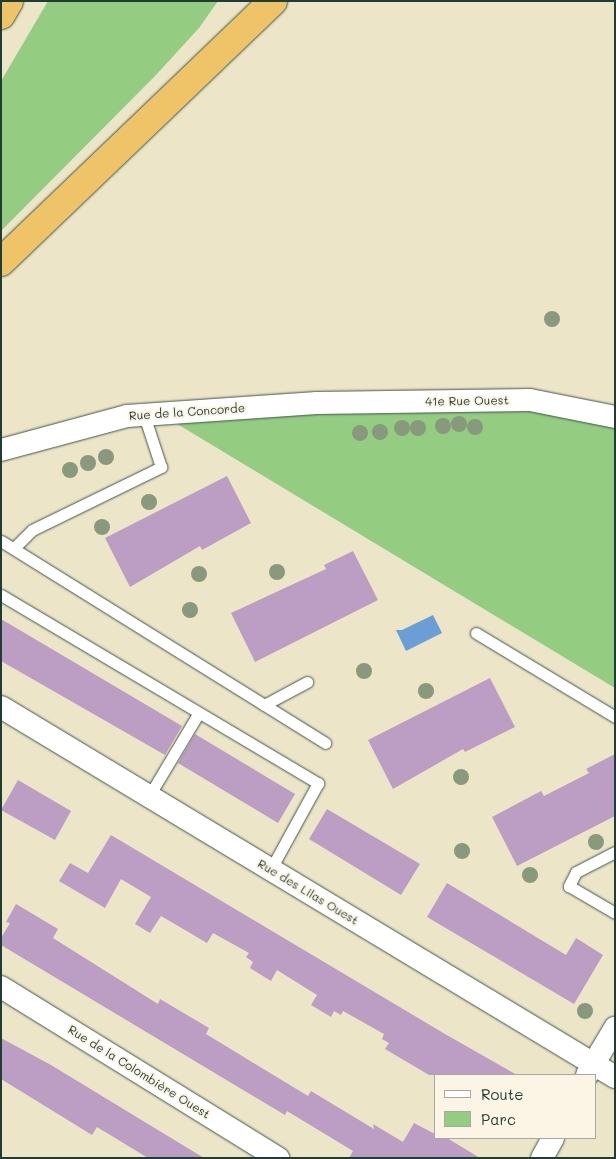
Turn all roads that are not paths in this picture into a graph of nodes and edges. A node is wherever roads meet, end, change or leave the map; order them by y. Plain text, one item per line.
1 (9, 1) edge
2 (244, 1) edge
3 (273, 1) edge
4 (1, 15) edge
5 (219, 50) junction
6 (1, 262) edge
7 (317, 403) joint
8 (144, 415) junction
9 (615, 417) edge
10 (1, 450) edge
11 (1, 540) edge
12 (14, 548) junction
13 (1, 595) edge
14 (476, 633) dead end
15 (307, 682) dead end
16 (264, 705) junction
17 (1, 707) edge
18 (198, 714) junction
19 (615, 716) edge
20 (325, 743) dead end
21 (149, 796) junction
22 (615, 852) edge
23 (271, 869) junction
24 (615, 913) edge
25 (1, 987) edge
26 (615, 1028) edge
27 (590, 1070) edge
28 (615, 1077) edge
29 (552, 1139) edge
30 (278, 1158) edge
31 (542, 1158) edge

1 - 4 highway
2 - 5 highway
3 - 5 highway
5 - 6 highway
7 - 8 street, Rue de la Concorde
7 - 9 street, 41e Rue Ouest
8 - 10 street, Rue de la Concorde
8 - 12 lane
11 - 12 lane
12 - 16 lane
13 - 18 lane
14 - 19 lane
15 - 16 lane
16 - 20 lane
17 - 21 street, Rue des Lilas Ouest
18 - 21 lane
18 - 23 lane
21 - 23 street, Rue des Lilas Ouest
22 - 24 lane
23 - 27 street, Rue des Lilas Ouest
25 - 30 street, Rue de la Colombière Ouest
26 - 27 street
27 - 28 street, Rue des Lilas Ouest
29 - 31 street

